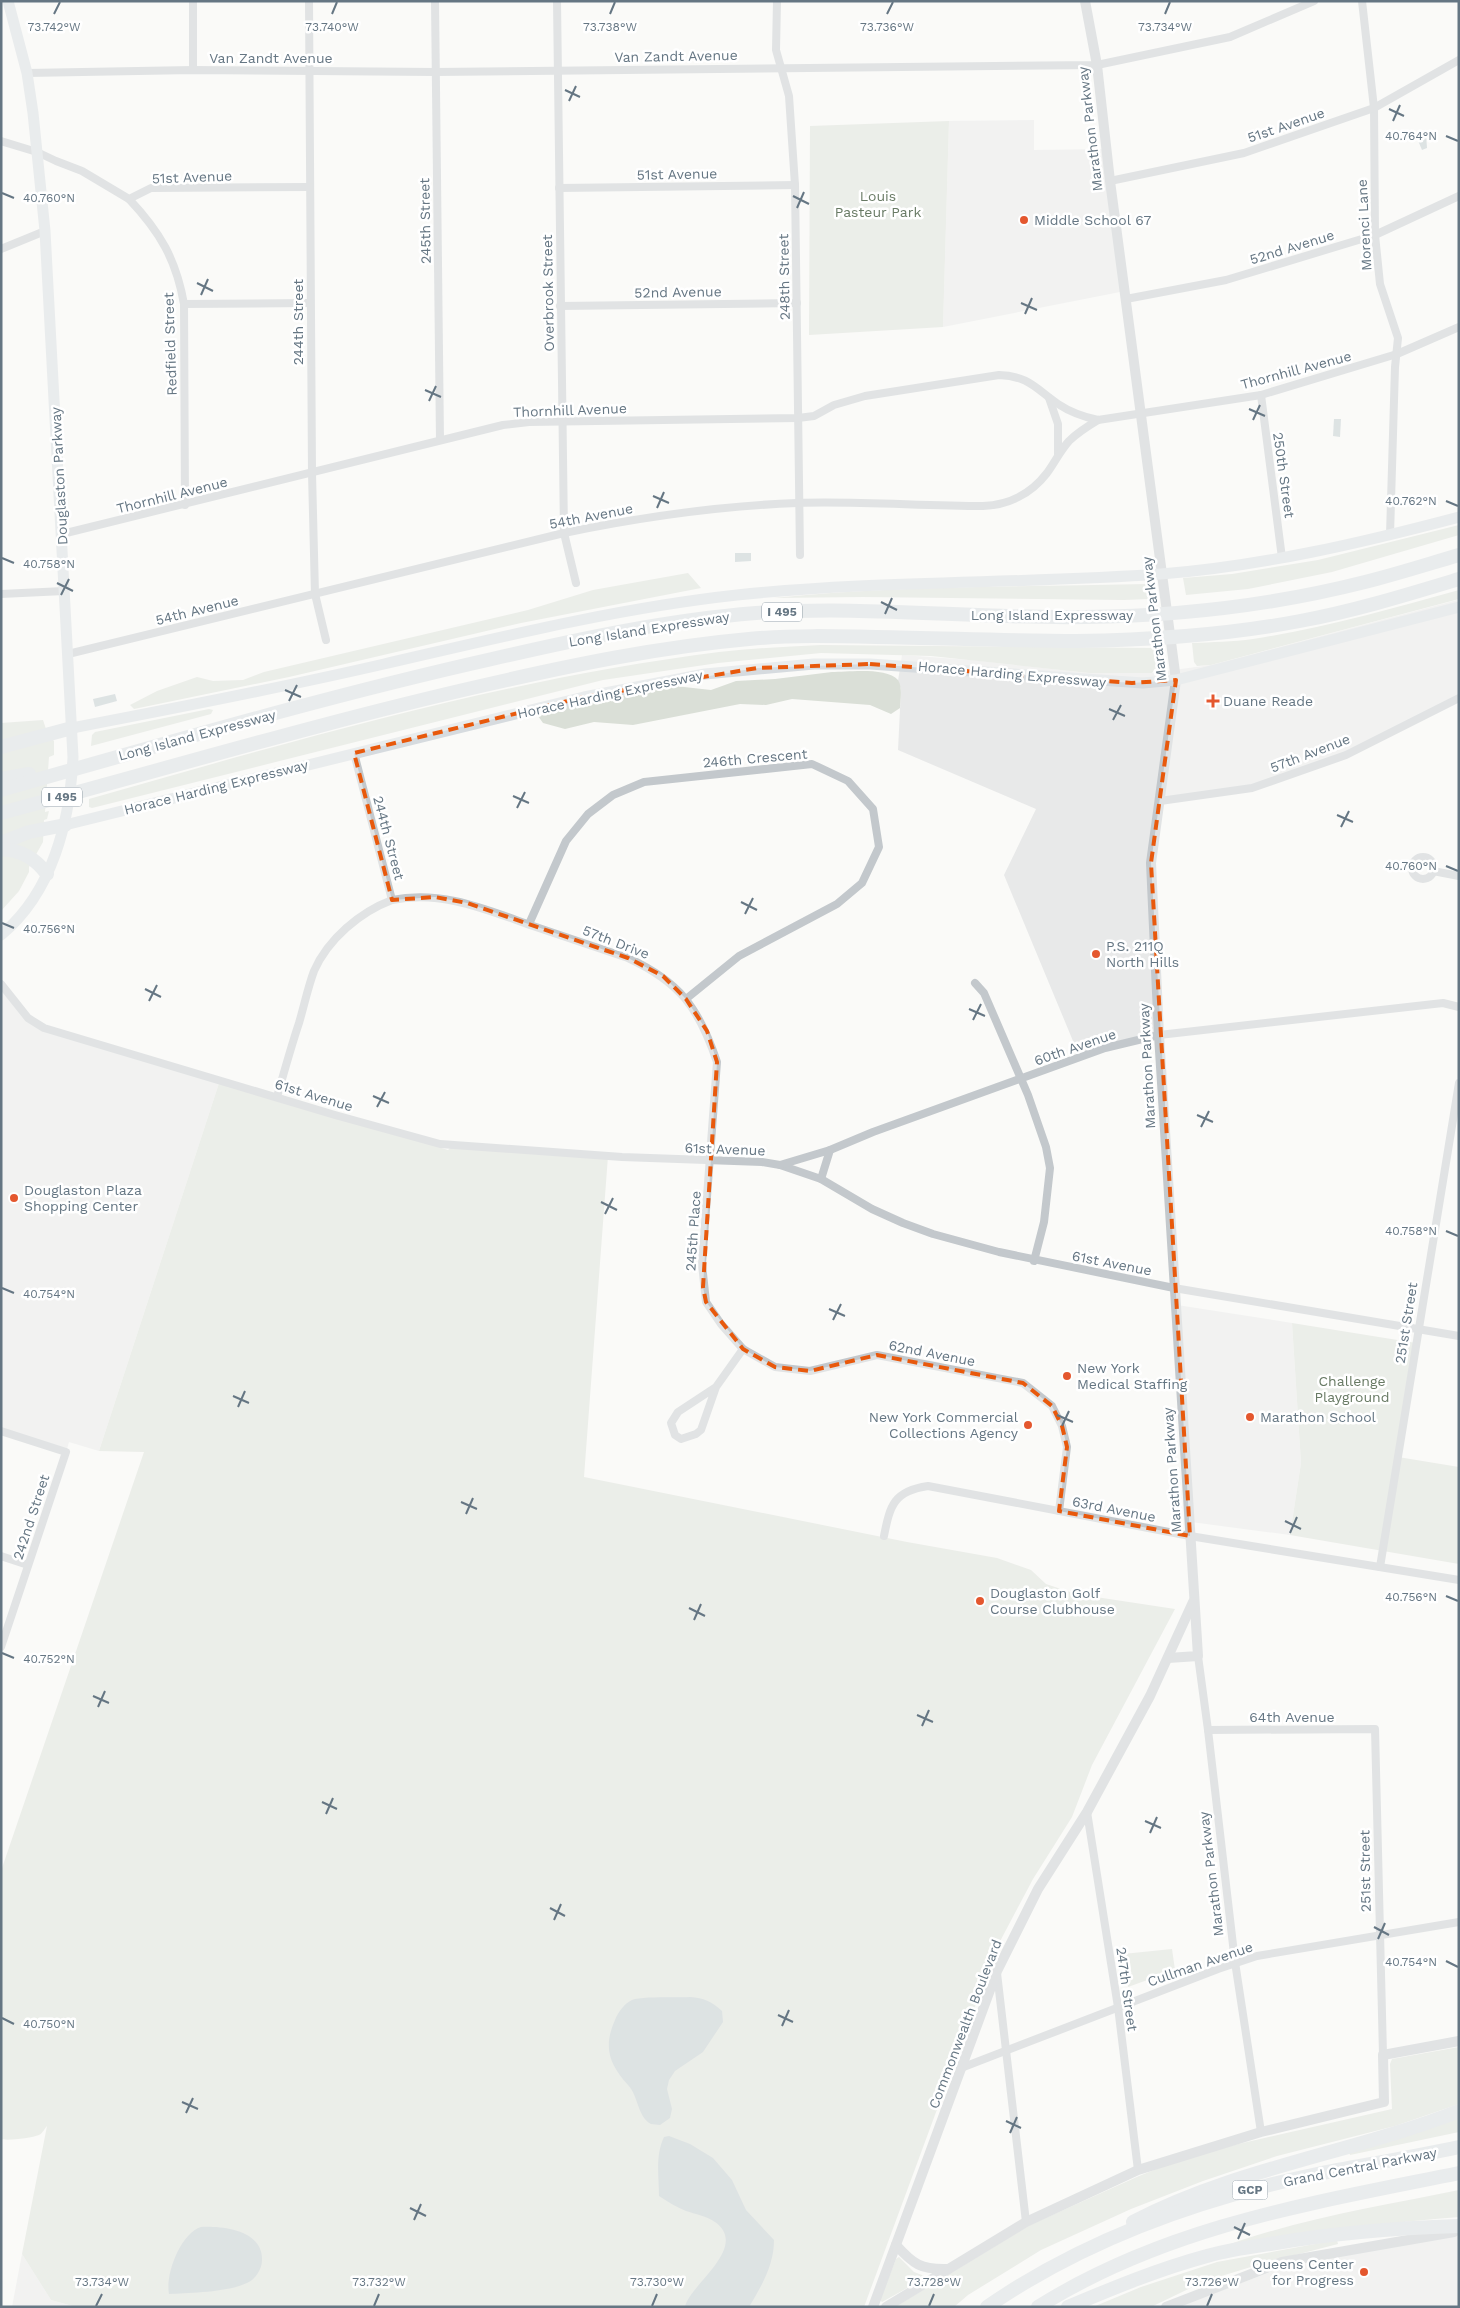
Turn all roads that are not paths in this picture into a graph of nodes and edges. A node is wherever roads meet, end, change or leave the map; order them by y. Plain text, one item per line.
1 (193, 1) edge
2 (309, 1) edge
3 (435, 1) edge
4 (557, 1) edge
5 (777, 1) edge
6 (1085, 1) edge
7 (1314, 1) edge
8 (1362, 1) edge
9 (6, 6) edge
10 (1459, 60) edge
11 (1097, 65) junction
12 (780, 67) junction
13 (193, 70) junction
14 (309, 70) junction
15 (558, 70) junction
16 (435, 72) junction
17 (27, 74) junction
18 (1374, 108) junction
19 (1, 141) edge
20 (37, 152) junction
21 (1110, 181) junction
22 (795, 185) junction
23 (310, 187) junction
24 (559, 188) junction
25 (1459, 196) edge
26 (129, 199) junction
27 (44, 231) junction
28 (1375, 235) junction
29 (1, 249) edge
30 (1126, 299) junction
31 (310, 303) junction
32 (797, 303) junction
33 (184, 304) junction
34 (560, 306) junction
35 (1459, 327) edge
36 (1397, 354) junction
37 (1261, 395) junction
38 (1049, 398) junction
39 (1141, 414) junction
40 (798, 418) junction
41 (1098, 420) junction
42 (561, 422) junction
43 (440, 440) junction
44 (1058, 454) junction
45 (312, 473) junction
46 (799, 503) junction
47 (185, 505) junction
48 (1459, 517) edge
49 (564, 532) junction
50 (62, 534) junction
51 (1390, 535) junction
52 (800, 555) dead end
53 (1459, 555) edge
54 (1282, 558) junction
55 (1163, 574) junction
56 (1459, 579) edge
57 (576, 583) dead end
58 (64, 590) junction
59 (1, 594) edge
60 (315, 594) junction
61 (1459, 607) edge
62 (326, 640) dead end
63 (68, 654) junction
64 (1176, 680) junction
65 (1459, 698) edge
66 (73, 733) junction
67 (1, 747) edge
68 (354, 753) junction
69 (116, 758) junction
70 (1, 779) edge
71 (122, 781) junction
72 (1, 790) edge
73 (1160, 801) junction
74 (1, 813) edge
75 (1, 819) edge
76 (66, 819) junction
77 (1, 843) edge
78 (1, 849) edge
79 (1433, 871) dead end
80 (47, 874) junction
81 (1459, 876) edge
82 (392, 900) junction
83 (529, 924) junction
84 (1, 936) edge
85 (975, 983) dead end
86 (1, 984) edge
87 (686, 999) junction
88 (1459, 1007) edge
89 (1159, 1035) junction
90 (1021, 1080) junction
91 (1459, 1083) edge
92 (277, 1097) junction
93 (830, 1150) junction
94 (710, 1161) junction
95 (780, 1165) junction
96 (821, 1179) junction
97 (1034, 1261) junction
98 (1174, 1288) junction
99 (1418, 1330) junction
100 (1459, 1336) edge
101 (743, 1349) junction
102 (716, 1387) junction
103 (1, 1431) edge
104 (1059, 1511) junction
105 (884, 1536) dead end
106 (1190, 1536) junction
107 (1, 1556) edge
108 (28, 1565) junction
109 (1380, 1568) junction
110 (1459, 1580) edge
111 (1194, 1601) junction
112 (1, 1648) edge
113 (1198, 1656) junction
114 (1168, 1658) junction
115 (1375, 1729) joint
116 (1208, 1730) junction
117 (1087, 1812) junction
118 (1459, 1922) edge
119 (1381, 1936) junction
120 (1236, 1962) junction
121 (997, 1971) junction
122 (1118, 2007) junction
123 (1459, 2041) edge
124 (1005, 2050) junction
125 (1383, 2054) junction
126 (961, 2068) junction
127 (1459, 2111) edge
128 (1261, 2132) junction
129 (1459, 2147) edge
130 (1138, 2170) junction
131 (1459, 2174) edge
132 (1026, 2222) junction
133 (1459, 2226) edge
134 (1459, 2231) edge
135 (896, 2245) junction
136 (1053, 2268) junction
137 (949, 2269) junction
138 (873, 2307) edge
139 (886, 2307) edge
140 (987, 2307) edge
141 (1038, 2307) edge
142 (1068, 2307) edge
143 (1166, 2307) edge

1 - 13 street
2 - 14 street, 244th Street
3 - 16 street, 245th Street
4 - 15 street, Overbrook Street
5 - 12 street, 248th Street
6 - 11 street, Marathon Parkway
7 - 11 street, Van Zandt Avenue
8 - 18 street, Morenci Lane
9 - 17 main road, Douglaston Parkway
10 - 18 street, 51st Avenue
11 - 12 street, Van Zandt Avenue
11 - 21 street, Marathon Parkway
12 - 15 street, Van Zandt Avenue
12 - 22 street, 248th Street
13 - 14 street, Van Zandt Avenue
13 - 17 street, Van Zandt Avenue
14 - 16 street, Van Zandt Avenue
14 - 23 street, 244th Street
15 - 16 street, Van Zandt Avenue
15 - 24 street, Overbrook Street
16 - 43 street, 245th Street
17 - 20 main road, Douglaston Parkway
18 - 21 street, 51st Avenue
18 - 28 street, Morenci Lane
19 - 20 street
20 - 26 street
20 - 27 main road, Douglaston Parkway
21 - 30 street, Marathon Parkway
22 - 24 street, 51st Avenue
22 - 32 street, 248th Street
23 - 26 street, 51st Avenue
23 - 31 street, 244th Street
24 - 34 street, Overbrook Street
25 - 28 street, 52nd Avenue
26 - 33 street, Redfield Street
27 - 29 street
27 - 50 main road, Douglaston Parkway
28 - 30 street, 52nd Avenue
28 - 36 street, Morenci Lane
30 - 39 street, Marathon Parkway
31 - 33 street
31 - 45 street, 244th Street
32 - 34 street, 52nd Avenue
32 - 40 street, 248th Street
33 - 47 street, Redfield Street
34 - 42 street, Overbrook Street
35 - 36 street, Thornhill Avenue
36 - 37 street, Thornhill Avenue
36 - 51 street, Morenci Lane
37 - 39 street, Thornhill Avenue
37 - 54 street, 250th Street
38 - 40 street, Thornhill Avenue
38 - 41 street, Thornhill Avenue
38 - 44 street
39 - 41 street, Thornhill Avenue
39 - 55 street, Marathon Parkway
40 - 42 street, Thornhill Avenue
40 - 46 street, 248th Street
41 - 44 street, 54th Avenue
42 - 43 street, Thornhill Avenue
42 - 49 street, Overbrook Street
43 - 45 street, Thornhill Avenue
44 - 46 street, 54th Avenue
45 - 47 street, Thornhill Avenue
45 - 60 street, 244th Street
46 - 49 street, 54th Avenue
46 - 52 street, 248th Street
47 - 50 street, Thornhill Avenue
48 - 51 main road
49 - 57 street, Overbrook Street
49 - 60 street, 54th Avenue
50 - 58 main road, Douglaston Parkway
51 - 54 main road
53 - 69 highway, Long Island Expressway / I 495
54 - 55 main road
55 - 64 street, Marathon Parkway
55 - 66 main road
56 - 71 highway, Long Island Expressway / I 495
58 - 59 street
58 - 63 main road, Douglaston Parkway
60 - 62 street, 244th Street
60 - 63 street, 54th Avenue
61 - 64 main road, Horace Harding Expressway
63 - 66 main road, Douglaston Parkway
64 - 68 main road, Horace Harding Expressway
64 - 73 street, Marathon Parkway
65 - 73 street, 57th Avenue
66 - 67 highway
66 - 76 main road, Douglaston Parkway
68 - 76 main road, Horace Harding Expressway
68 - 82 street, 244th Street
69 - 70 highway
69 - 72 highway, Long Island Expressway / I 495
71 - 74 highway, Long Island Expressway / I 495
71 - 75 highway
73 - 89 street, Marathon Parkway
76 - 77 highway
76 - 80 main road, Douglaston Parkway
78 - 80 highway
79 - 81 street
80 - 84 main road, Douglaston Parkway
82 - 83 street, 57th Drive
82 - 92 street, 244th Street
83 - 87 street, 57th Drive
83 - 87 street, 246th Crescent
85 - 90 street
86 - 92 street, 61st Avenue
87 - 94 street, 57th Drive
88 - 89 street, 60th Avenue
89 - 90 street, 60th Avenue
89 - 98 street, Marathon Parkway
90 - 93 street, 60th Avenue
90 - 97 street
91 - 99 street, 251st Street
92 - 94 street, 61st Avenue
93 - 95 street, 60th Avenue
93 - 96 street
94 - 95 street, 61st Avenue
94 - 101 street, 245th Place
95 - 96 street, 61st Avenue
96 - 97 street, 61st Avenue
97 - 98 street, 61st Avenue
98 - 99 street, 61st Avenue
98 - 106 street, Marathon Parkway
99 - 100 street, 61st Avenue
99 - 109 street, 251st Street
101 - 102 street
101 - 104 street, 62nd Avenue
102 - 102 street
103 - 108 street, 242nd Street
104 - 105 street, 63rd Avenue
104 - 106 street, 63rd Avenue
106 - 109 street, 63rd Avenue
106 - 111 street, Marathon Parkway
107 - 108 street
108 - 112 street, 242nd Street
109 - 110 street, 63rd Avenue
111 - 113 street, Marathon Parkway
111 - 114 street, Commonwealth Boulevard
113 - 114 street
113 - 116 street, Marathon Parkway
114 - 117 street, Commonwealth Boulevard
115 - 116 street, 64th Avenue
115 - 119 street, 251st Street
116 - 120 street, Marathon Parkway
117 - 121 street, Commonwealth Boulevard
117 - 122 street, 247th Street
118 - 119 street, Cullman Avenue
119 - 120 street, Cullman Avenue
119 - 125 street, 251st Street
120 - 122 street, Cullman Avenue
120 - 128 street, Marathon Parkway
121 - 124 street
121 - 126 street, Commonwealth Boulevard
122 - 124 street, Cullman Avenue
122 - 130 street, 247th Street
123 - 125 street
124 - 126 street, Cullman Avenue
124 - 132 street
125 - 128 street, 251st Street
126 - 135 street, Commonwealth Boulevard
127 - 136 highway
128 - 130 street
129 - 136 highway, Grand Central Parkway / GCP
130 - 132 street
131 - 141 highway, Grand Central Parkway / GCP
132 - 137 street
133 - 142 highway
134 - 143 street
135 - 137 street
135 - 138 street, Commonwealth Boulevard
136 - 140 highway, Grand Central Parkway / GCP
137 - 139 street

